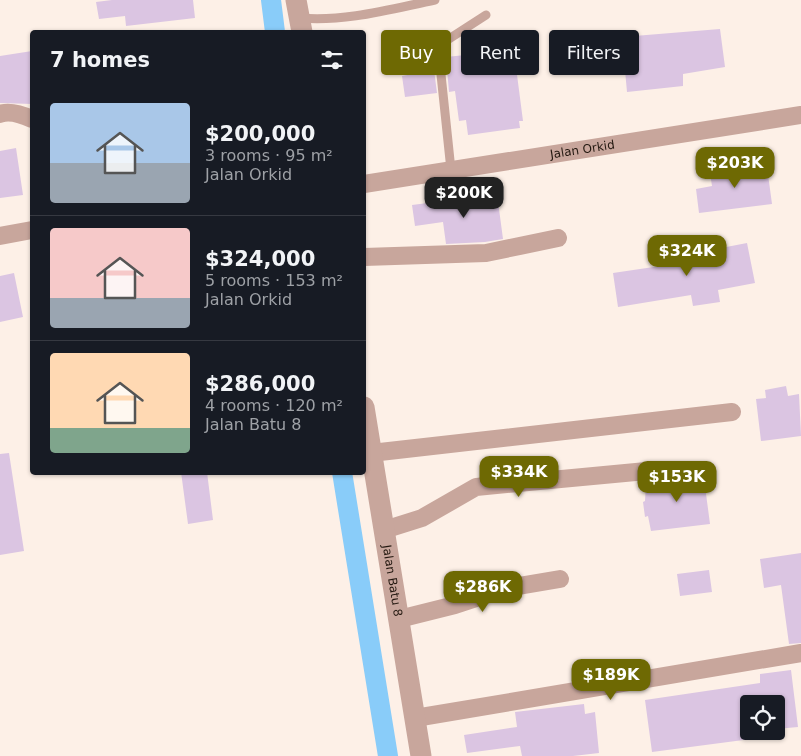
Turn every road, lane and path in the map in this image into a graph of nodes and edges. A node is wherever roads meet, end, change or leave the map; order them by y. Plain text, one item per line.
1 (435, 0) edge
2 (486, 15) dead end
3 (299, 17) edge
4 (0, 114) edge
5 (801, 114) edge
6 (30, 119) edge
7 (451, 170) junction
8 (366, 184) edge
9 (30, 230) edge
10 (0, 236) edge
11 (558, 238) dead end
12 (366, 258) edge
13 (732, 412) dead end
14 (366, 420) edge
15 (371, 453) junction
16 (657, 470) dead end
17 (384, 530) junction
18 (560, 580) dead end
19 (399, 619) junction
20 (801, 653) edge
21 (415, 718) junction
22 (421, 756) edge

1 - 3 lane
2 - 7 lane
4 - 6 street
5 - 7 street, Jalan Orkid
7 - 8 street, Jalan Orkid
9 - 10 street
11 - 12 street
13 - 15 street
14 - 15 street, Jalan Batu 8
15 - 17 street, Jalan Batu 8
16 - 17 street
17 - 19 street, Jalan Batu 8
18 - 19 street
19 - 21 street, Jalan Batu 8
20 - 21 street
21 - 22 street, Jalan Batu 8

